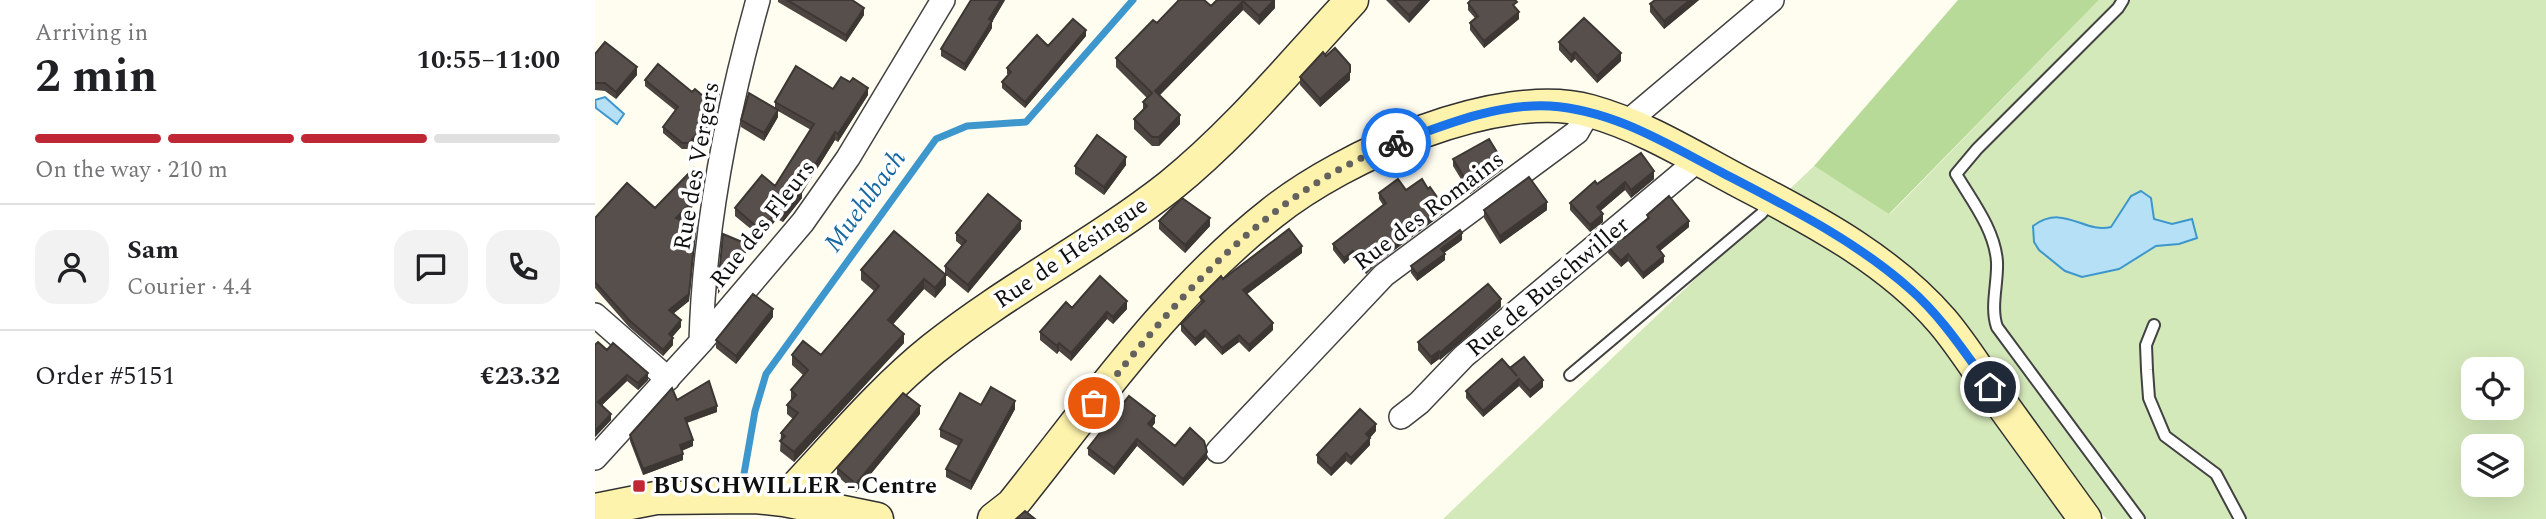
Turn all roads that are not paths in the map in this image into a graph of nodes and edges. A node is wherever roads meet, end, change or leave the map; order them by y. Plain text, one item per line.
1 (758, 0) edge
2 (943, 0) edge
3 (1352, 0) edge
4 (1772, 0) edge
5 (2123, 0) edge
6 (1589, 111) junction
7 (1638, 130) junction
8 (1699, 160) junction
9 (1773, 199) junction
10 (595, 315) edge
11 (2154, 325) dead end
12 (701, 342) junction
13 (1570, 375) dead end
14 (669, 379) junction
15 (1401, 417) dead end
16 (1218, 451) dead end
17 (595, 458) edge
18 (770, 498) junction
19 (595, 510) edge
20 (877, 519) edge
21 (994, 519) edge
22 (2085, 519) edge
23 (2139, 519) edge
24 (2240, 519) edge

1 - 12 street, Rue des Vergers
2 - 12 street, Rue des Fleurs
3 - 18 street, Rue de Hésingue
4 - 7 street
5 - 23 lane
6 - 7 street
6 - 16 street, Rue des Romains
6 - 21 street
7 - 8 street
8 - 9 street
8 - 15 street, Rue de Buschwiller
9 - 13 lane
9 - 22 street
10 - 14 street
11 - 24 lane
12 - 14 street, Rue des Fleurs
14 - 17 street, Rue des Fleurs
18 - 19 street
18 - 20 street

